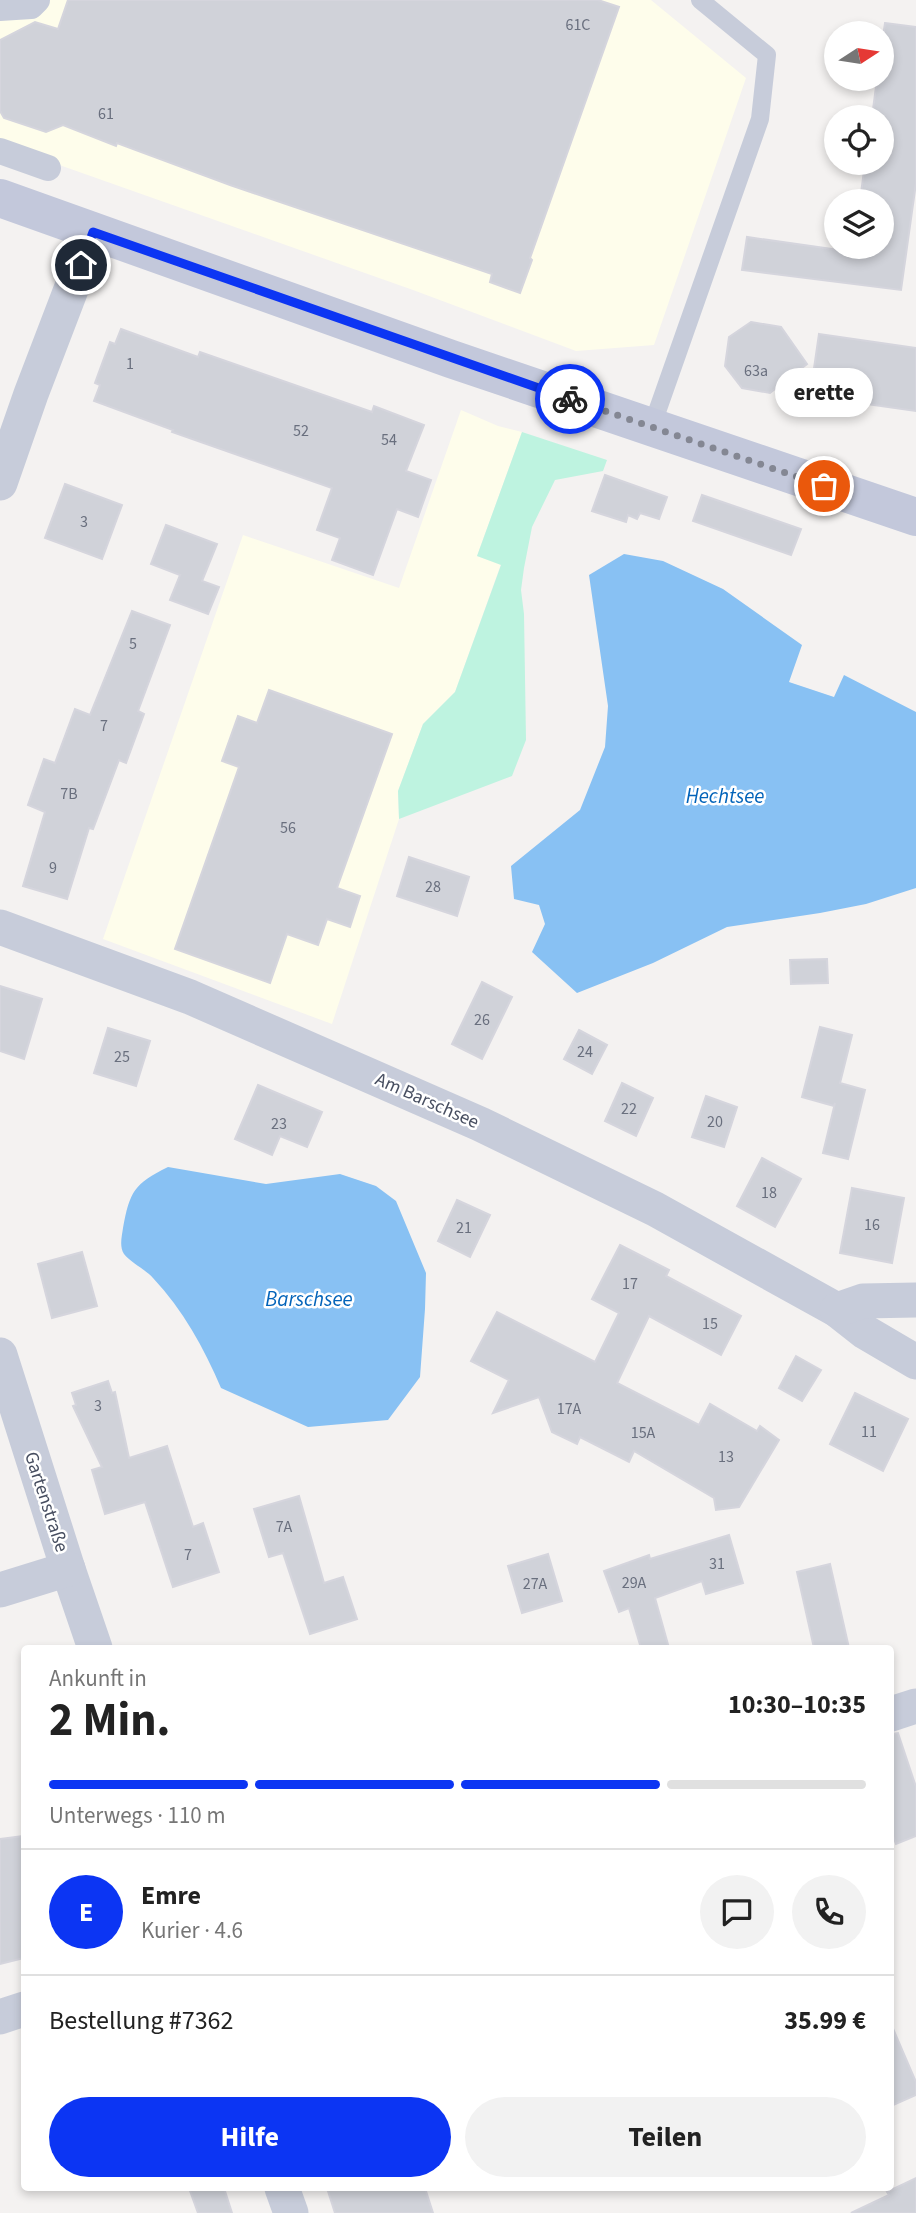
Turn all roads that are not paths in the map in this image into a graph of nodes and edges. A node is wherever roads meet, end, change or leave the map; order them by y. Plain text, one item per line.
1 (37, 0) edge
2 (700, 0) edge
3 (0, 8) edge
4 (0, 151) edge
5 (48, 167) dead end
6 (0, 198) edge
7 (93, 232) junction
8 (652, 426) junction
9 (0, 484) edge
10 (916, 517) edge
11 (0, 927) edge
12 (916, 1300) edge
13 (838, 1310) junction
14 (0, 1355) edge
15 (916, 1362) edge
16 (68, 1569) junction
17 (0, 1590) edge
18 (94, 1645) edge
19 (916, 1706) edge
20 (894, 1713) edge
21 (21, 2010) edge
22 (0, 2017) edge
23 (283, 2191) edge
24 (291, 2213) edge

1 - 3 street
2 - 8 lane
4 - 5 street
6 - 7 main road
7 - 8 main road
7 - 9 street
8 - 10 main road
11 - 13 street, Am Barschsee
12 - 13 street
13 - 15 street, Am Barschsee
14 - 16 street, Gartenstraße
16 - 17 street
16 - 18 street, Gartenstraße
19 - 20 street
21 - 22 street
23 - 24 street

